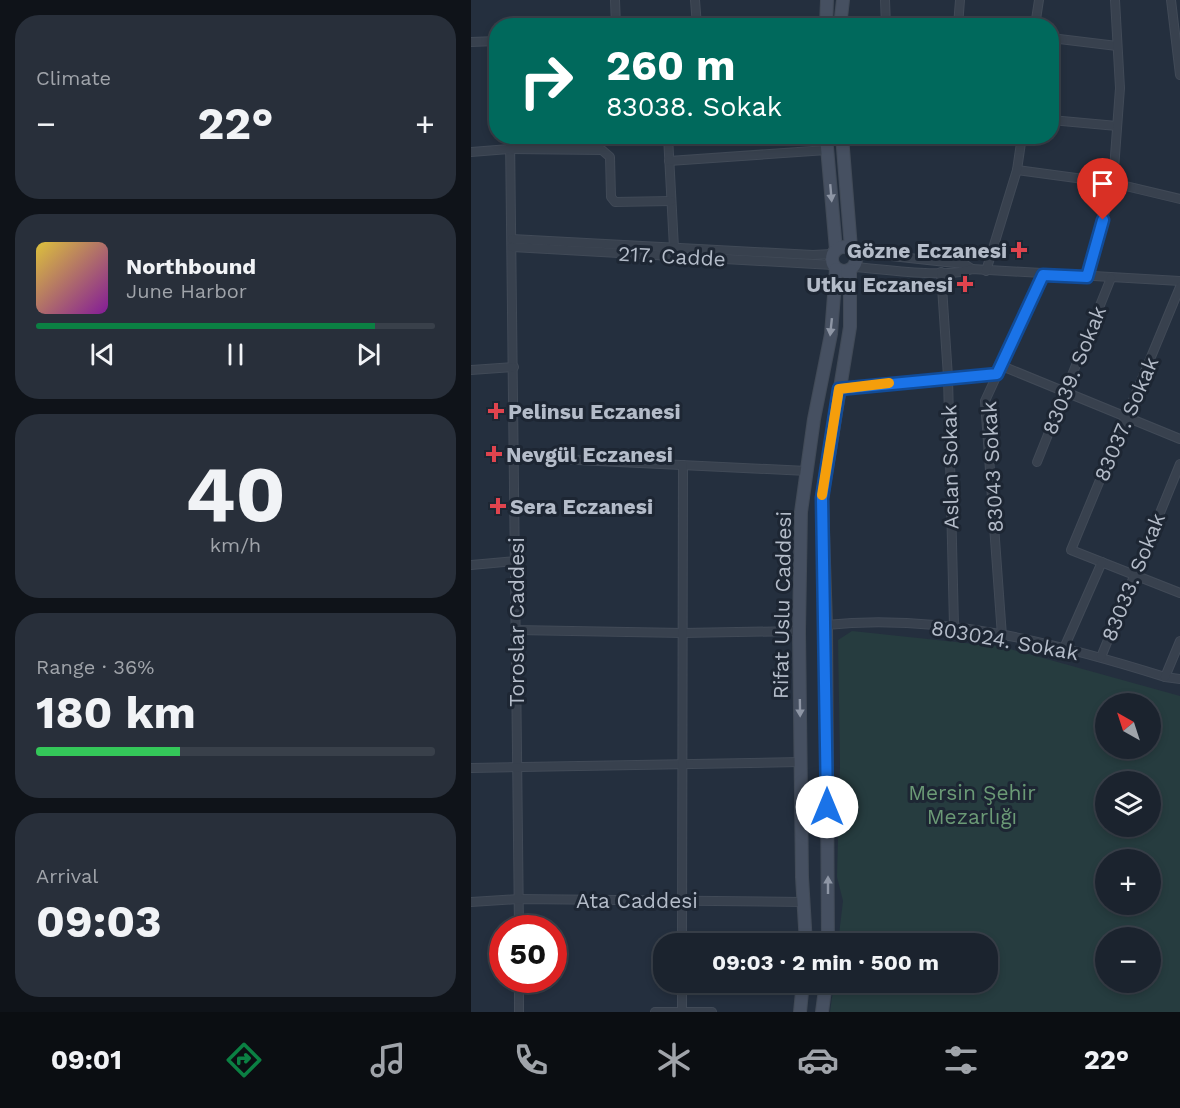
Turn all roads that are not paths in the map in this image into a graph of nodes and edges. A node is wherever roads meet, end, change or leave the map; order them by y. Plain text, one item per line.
1 (615, 0) edge
2 (695, 0) edge
3 (827, 0) edge
4 (843, 0) edge
5 (885, 0) edge
6 (960, 0) edge
7 (1039, 0) edge
8 (1115, 0) edge
9 (1171, 0) edge
10 (616, 18) edge
11 (696, 18) edge
12 (826, 18) edge
13 (841, 18) edge
14 (886, 18) edge
15 (959, 18) edge
16 (1036, 18) edge
17 (1059, 39) edge
18 (489, 41) edge
19 (471, 42) edge
20 (1117, 46) junction
21 (1180, 75) edge
22 (1059, 121) edge
23 (1117, 126) junction
24 (509, 144) edge
25 (668, 144) edge
26 (827, 144) edge
27 (843, 144) edge
28 (1021, 144) edge
29 (509, 149) junction
30 (827, 150) junction
31 (471, 152) edge
32 (669, 161) junction
33 (1017, 170) junction
34 (1113, 183) junction
35 (1180, 199) edge
36 (671, 201) junction
37 (512, 243) junction
38 (674, 248) junction
39 (853, 250) junction
40 (834, 259) junction
41 (852, 268) junction
42 (968, 271) junction
43 (986, 271) junction
44 (941, 272) junction
45 (1043, 275) junction
46 (1087, 277) junction
47 (1111, 278) junction
48 (1180, 281) edge
49 (1180, 287) edge
50 (514, 367) junction
51 (471, 370) edge
52 (1000, 370) junction
53 (948, 377) junction
54 (839, 389) junction
55 (1063, 392) junction
56 (1127, 418) junction
57 (1180, 439) edge
58 (515, 457) junction
59 (1037, 462) dead end
60 (1180, 464) edge
61 (683, 465) junction
62 (807, 471) junction
63 (516, 561) junction
64 (1102, 562) junction
65 (471, 565) edge
66 (1133, 574) junction
67 (1180, 593) edge
68 (826, 625) junction
69 (954, 626) junction
70 (516, 630) junction
71 (799, 631) junction
72 (683, 633) junction
73 (1002, 636) junction
74 (1180, 641) edge
75 (1064, 648) junction
76 (1101, 657) junction
77 (1165, 677) junction
78 (1180, 679) edge
79 (800, 762) junction
80 (682, 764) junction
81 (517, 766) junction
82 (471, 768) edge
83 (518, 899) junction
84 (682, 900) junction
85 (471, 902) edge
86 (803, 902) junction
87 (519, 915) edge
88 (682, 933) edge
89 (805, 933) edge
90 (828, 933) edge
91 (519, 993) edge
92 (682, 993) edge
93 (802, 993) edge
94 (825, 993) edge
95 (682, 1011) edge
96 (519, 1012) edge
97 (655, 1012) edge
98 (712, 1012) edge
99 (800, 1012) edge
100 (822, 1012) edge

1 - 10 street
2 - 11 street
3 - 12 main road
4 - 13 main road
5 - 14 street
6 - 15 street
7 - 16 street
8 - 20 street
9 - 21 street
17 - 20 street
18 - 19 street
20 - 23 street
22 - 23 street
23 - 34 street
24 - 29 street, Toroslar Caddesi
25 - 32 street
26 - 30 main road, Rifat Uslu Caddesi
27 - 39 main road, Rifat Uslu Caddesi
28 - 33 street
29 - 31 street
29 - 36 street
29 - 37 street, Toroslar Caddesi
30 - 32 street
30 -> 40 main road, Rifat Uslu Caddesi
32 - 36 street
33 - 34 street
33 - 43 street
34 - 35 street
34 - 46 street
36 - 38 street
37 - 38 street, 217. Cadde
37 - 40 street, 217. Cadde
37 - 50 street, Toroslar Caddesi
38 - 40 street, 217. Cadde
39 - 40 main road
39 - 41 main road, Rifat Uslu Caddesi
39 - 42 street
40 - 41 main road
40 -> 62 main road, Rifat Uslu Caddesi
41 - 44 street
41 - 54 main road, Rifat Uslu Caddesi
42 - 43 street
42 - 44 street
43 - 45 street
44 - 53 street, Aslan Sokak
45 - 46 street
45 - 52 street, 83043 Sokak
46 - 47 street
47 - 48 street
47 - 55 street, 83039. Sokak
49 - 56 street, 83037. Sokak
50 - 51 street
50 - 58 street, Toroslar Caddesi
52 - 53 street
52 - 55 street
52 - 73 street, 83043 Sokak
53 - 54 street
53 - 69 street, Aslan Sokak
54 - 68 main road, Rifat Uslu Caddesi
55 - 56 street
55 - 59 street, 83039. Sokak
56 - 57 street
56 - 64 street, 83037. Sokak
58 - 61 street
58 - 63 street, Toroslar Caddesi
60 - 66 street, 83033. Sokak
61 - 62 street
61 - 72 street
62 - 71 main road, Rifat Uslu Caddesi
63 - 65 street
63 - 70 street, Toroslar Caddesi
64 - 66 street
64 - 75 street
66 - 67 street
66 - 76 street, 83033. Sokak
68 - 69 street, 803024. Sokak
90 -> 68 main road, Rifat Uslu Caddesi
69 - 73 street, 803024. Sokak
70 - 72 street
70 - 81 street, Toroslar Caddesi
71 - 72 street
71 -> 79 main road, Rifat Uslu Caddesi
72 - 80 street
73 - 75 street, 803024. Sokak
74 - 77 street
75 - 76 street, 803024. Sokak
76 - 77 street, 803024. Sokak
77 - 78 street, 803024. Sokak
79 - 80 street
79 - 86 main road, Rifat Uslu Caddesi
80 - 81 street
80 - 84 street
81 - 82 street
81 - 83 street, Toroslar Caddesi
83 - 84 street, Ata Caddesi
83 - 85 street, Ata Caddesi
83 - 87 street, Toroslar Caddesi
84 - 86 street, Ata Caddesi
84 - 88 street
86 - 89 main road, Rifat Uslu Caddesi
91 - 96 street
92 - 95 street
93 - 99 main road
94 - 100 main road
95 - 97 street
95 - 98 street

